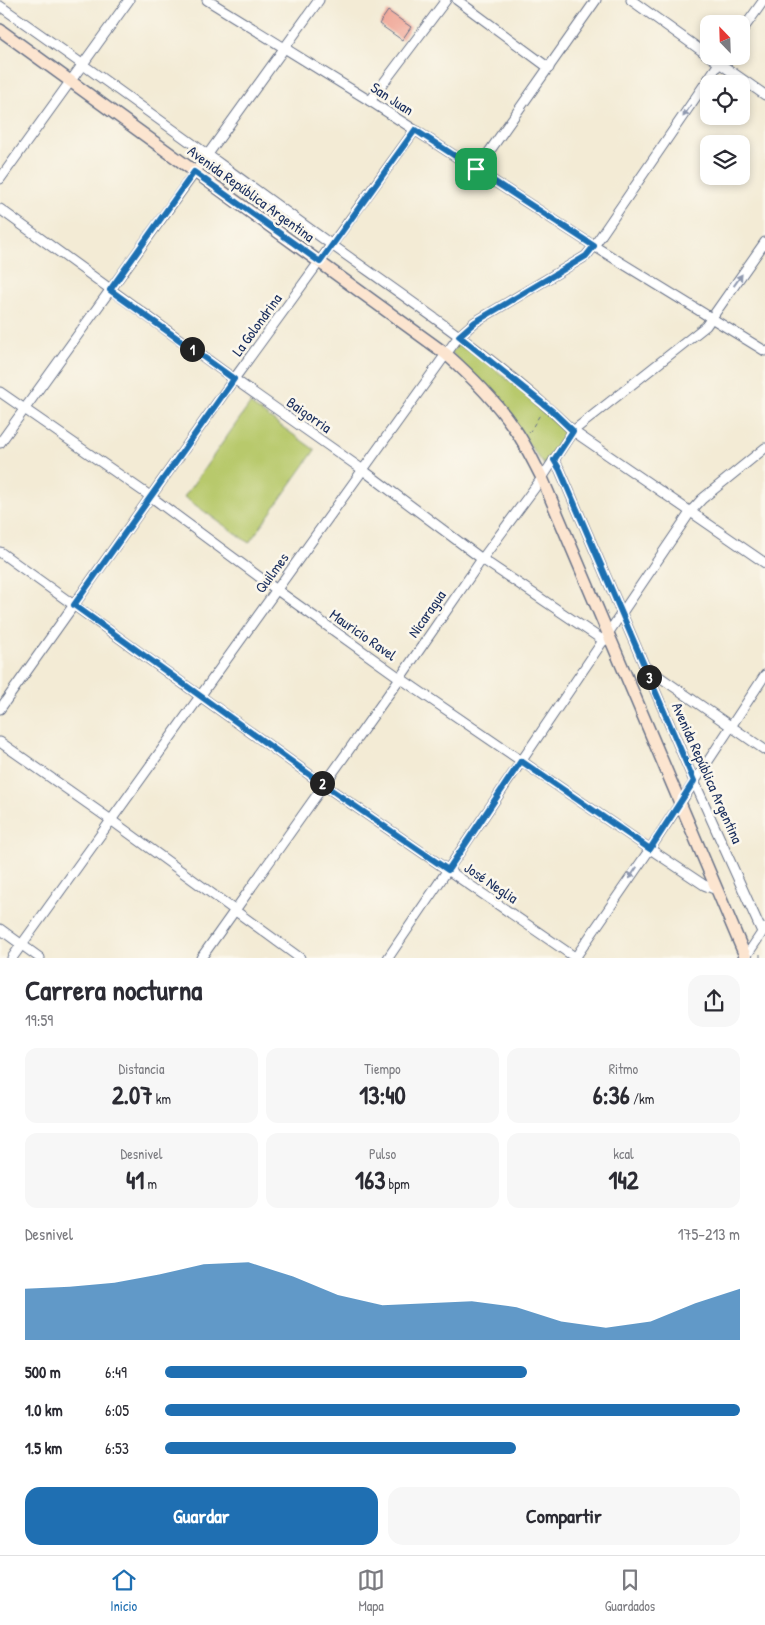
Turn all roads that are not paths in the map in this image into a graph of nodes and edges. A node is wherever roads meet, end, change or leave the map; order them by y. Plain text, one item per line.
1 (129, 0) edge
2 (207, 0) edge
3 (320, 0) edge
4 (446, 0) edge
5 (457, 0) edge
6 (596, 0) edge
7 (631, 0) edge
8 (764, 0) edge
9 (0, 6) edge
10 (750, 19) edge
11 (0, 30) edge
12 (284, 48) junction
13 (700, 50) edge
14 (84, 64) junction
15 (719, 65) edge
16 (728, 65) edge
17 (549, 68) junction
18 (71, 82) junction
19 (765, 96) edge
20 (370, 101) junction
21 (415, 130) junction
22 (207, 155) junction
23 (476, 169) junction
24 (194, 172) junction
25 (0, 180) edge
26 (0, 209) edge
27 (765, 242) edge
28 (332, 245) junction
29 (594, 246) junction
30 (320, 262) junction
31 (110, 290) junction
32 (711, 318) junction
33 (459, 336) junction
34 (765, 351) edge
35 (446, 354) junction
36 (234, 379) junction
37 (0, 392) edge
38 (24, 409) junction
39 (573, 431) junction
40 (0, 442) edge
41 (765, 448) edge
42 (554, 460) junction
43 (363, 470) junction
44 (542, 478) junction
45 (150, 496) junction
46 (691, 511) junction
47 (0, 552) edge
48 (482, 559) junction
49 (765, 563) edge
50 (277, 590) junction
51 (74, 605) junction
52 (622, 614) junction
53 (606, 638) junction
54 (644, 666) junction
55 (765, 676) edge
56 (400, 678) junction
57 (200, 696) junction
58 (0, 709) edge
59 (731, 726) junction
60 (0, 742) edge
61 (765, 750) edge
62 (521, 761) junction
63 (694, 781) junction
64 (324, 785) junction
65 (680, 803) junction
66 (110, 820) junction
67 (650, 849) junction
68 (448, 870) junction
69 (717, 890) junction
70 (235, 910) junction
71 (0, 929) edge
72 (764, 930) edge
73 (21, 944) junction
74 (576, 957) edge
75 (745, 957) edge
76 (12, 958) edge
77 (40, 958) edge
78 (201, 958) edge
79 (300, 958) edge
80 (388, 958) edge

1 - 14 street
2 - 12 street, San Juan
3 - 12 street
4 - 20 street
5 - 17 street
6 - 17 street
7 - 13 street
8 - 10 street
9 - 14 street, Avenida República Argentina
11 - 18 main road, Avenida República Argentina
12 - 20 street, San Juan
12 - 22 street
14 - 18 street
14 - 22 street, Avenida República Argentina
15 -> 29 street, Quilmes
16 - 19 street
17 - 23 street
18 - 24 main road, Avenida República Argentina
18 - 25 street
20 - 21 street, San Juan
21 - 23 street, San Juan
21 - 28 street, La Golondrina
22 - 24 street
22 - 28 street, Avenida República Argentina
23 - 29 street, San Juan
24 - 30 main road, Avenida República Argentina
24 - 31 street
26 - 31 street, Baigorria
32 -> 27 street, Nicaragua
28 - 30 street, La Golondrina
28 - 33 street, Avenida República Argentina
29 - 32 street, San Juan
29 - 33 street, Quilmes
30 - 35 main road, Avenida República Argentina
30 - 36 street, La Golondrina
31 - 36 street, Baigorria
31 - 38 street
32 - 34 street, San Juan
32 - 39 street, Nicaragua
33 - 35 street, Quilmes
33 - 39 street, Avenida República Argentina
35 - 43 street, Quilmes
35 - 44 main road, Avenida República Argentina
36 - 43 street, Baigorria
36 - 45 street, La Golondrina
37 - 38 street, Mauricio Ravel
38 - 40 street
38 - 45 street, Mauricio Ravel
39 - 42 street, Nicaragua
39 - 46 street, Avenida República Argentina
41 - 46 street
42 - 44 street, Nicaragua
42 - 52 street, Avenida República Argentina
43 - 48 street, Baigorria
43 - 50 street, Quilmes
44 - 48 street, Nicaragua
44 - 53 main road, Avenida República Argentina
45 - 50 street, Mauricio Ravel
45 - 51 street, La Golondrina
46 - 49 street, Avenida República Argentina
46 - 52 street
47 - 51 street, José Neglia
48 - 53 street, Baigorria
48 - 56 street, Nicaragua
50 - 56 street, Mauricio Ravel
50 - 57 street, Quilmes
51 - 57 street, José Neglia
51 - 58 street, La Golondrina
52 - 53 street
52 - 54 street, Avenida República Argentina
53 - 62 street
53 - 65 main road, Avenida República Argentina
54 - 59 street
54 - 63 street, Avenida República Argentina
55 - 59 street
56 - 62 street, Mauricio Ravel
56 - 64 street, Nicaragua
57 - 64 street, José Neglia
57 - 66 street, Quilmes
59 - 61 street
59 - 63 street
60 - 66 street
62 - 67 street, Mauricio Ravel
62 - 68 street
63 - 65 street
63 - 72 street, Avenida República Argentina
64 - 68 street, José Neglia
64 - 70 street, Nicaragua
65 - 67 street
65 - 69 main road, Avenida República Argentina
66 - 70 street
66 - 73 street, Quilmes
67 - 69 street, Mauricio Ravel
67 -> 74 street
68 - 74 street, José Neglia
68 - 80 street
69 - 75 main road, Avenida República Argentina
70 - 78 street, Nicaragua
70 - 79 street
71 - 73 street
72 - 75 street
73 - 76 street, Quilmes
73 - 77 street

